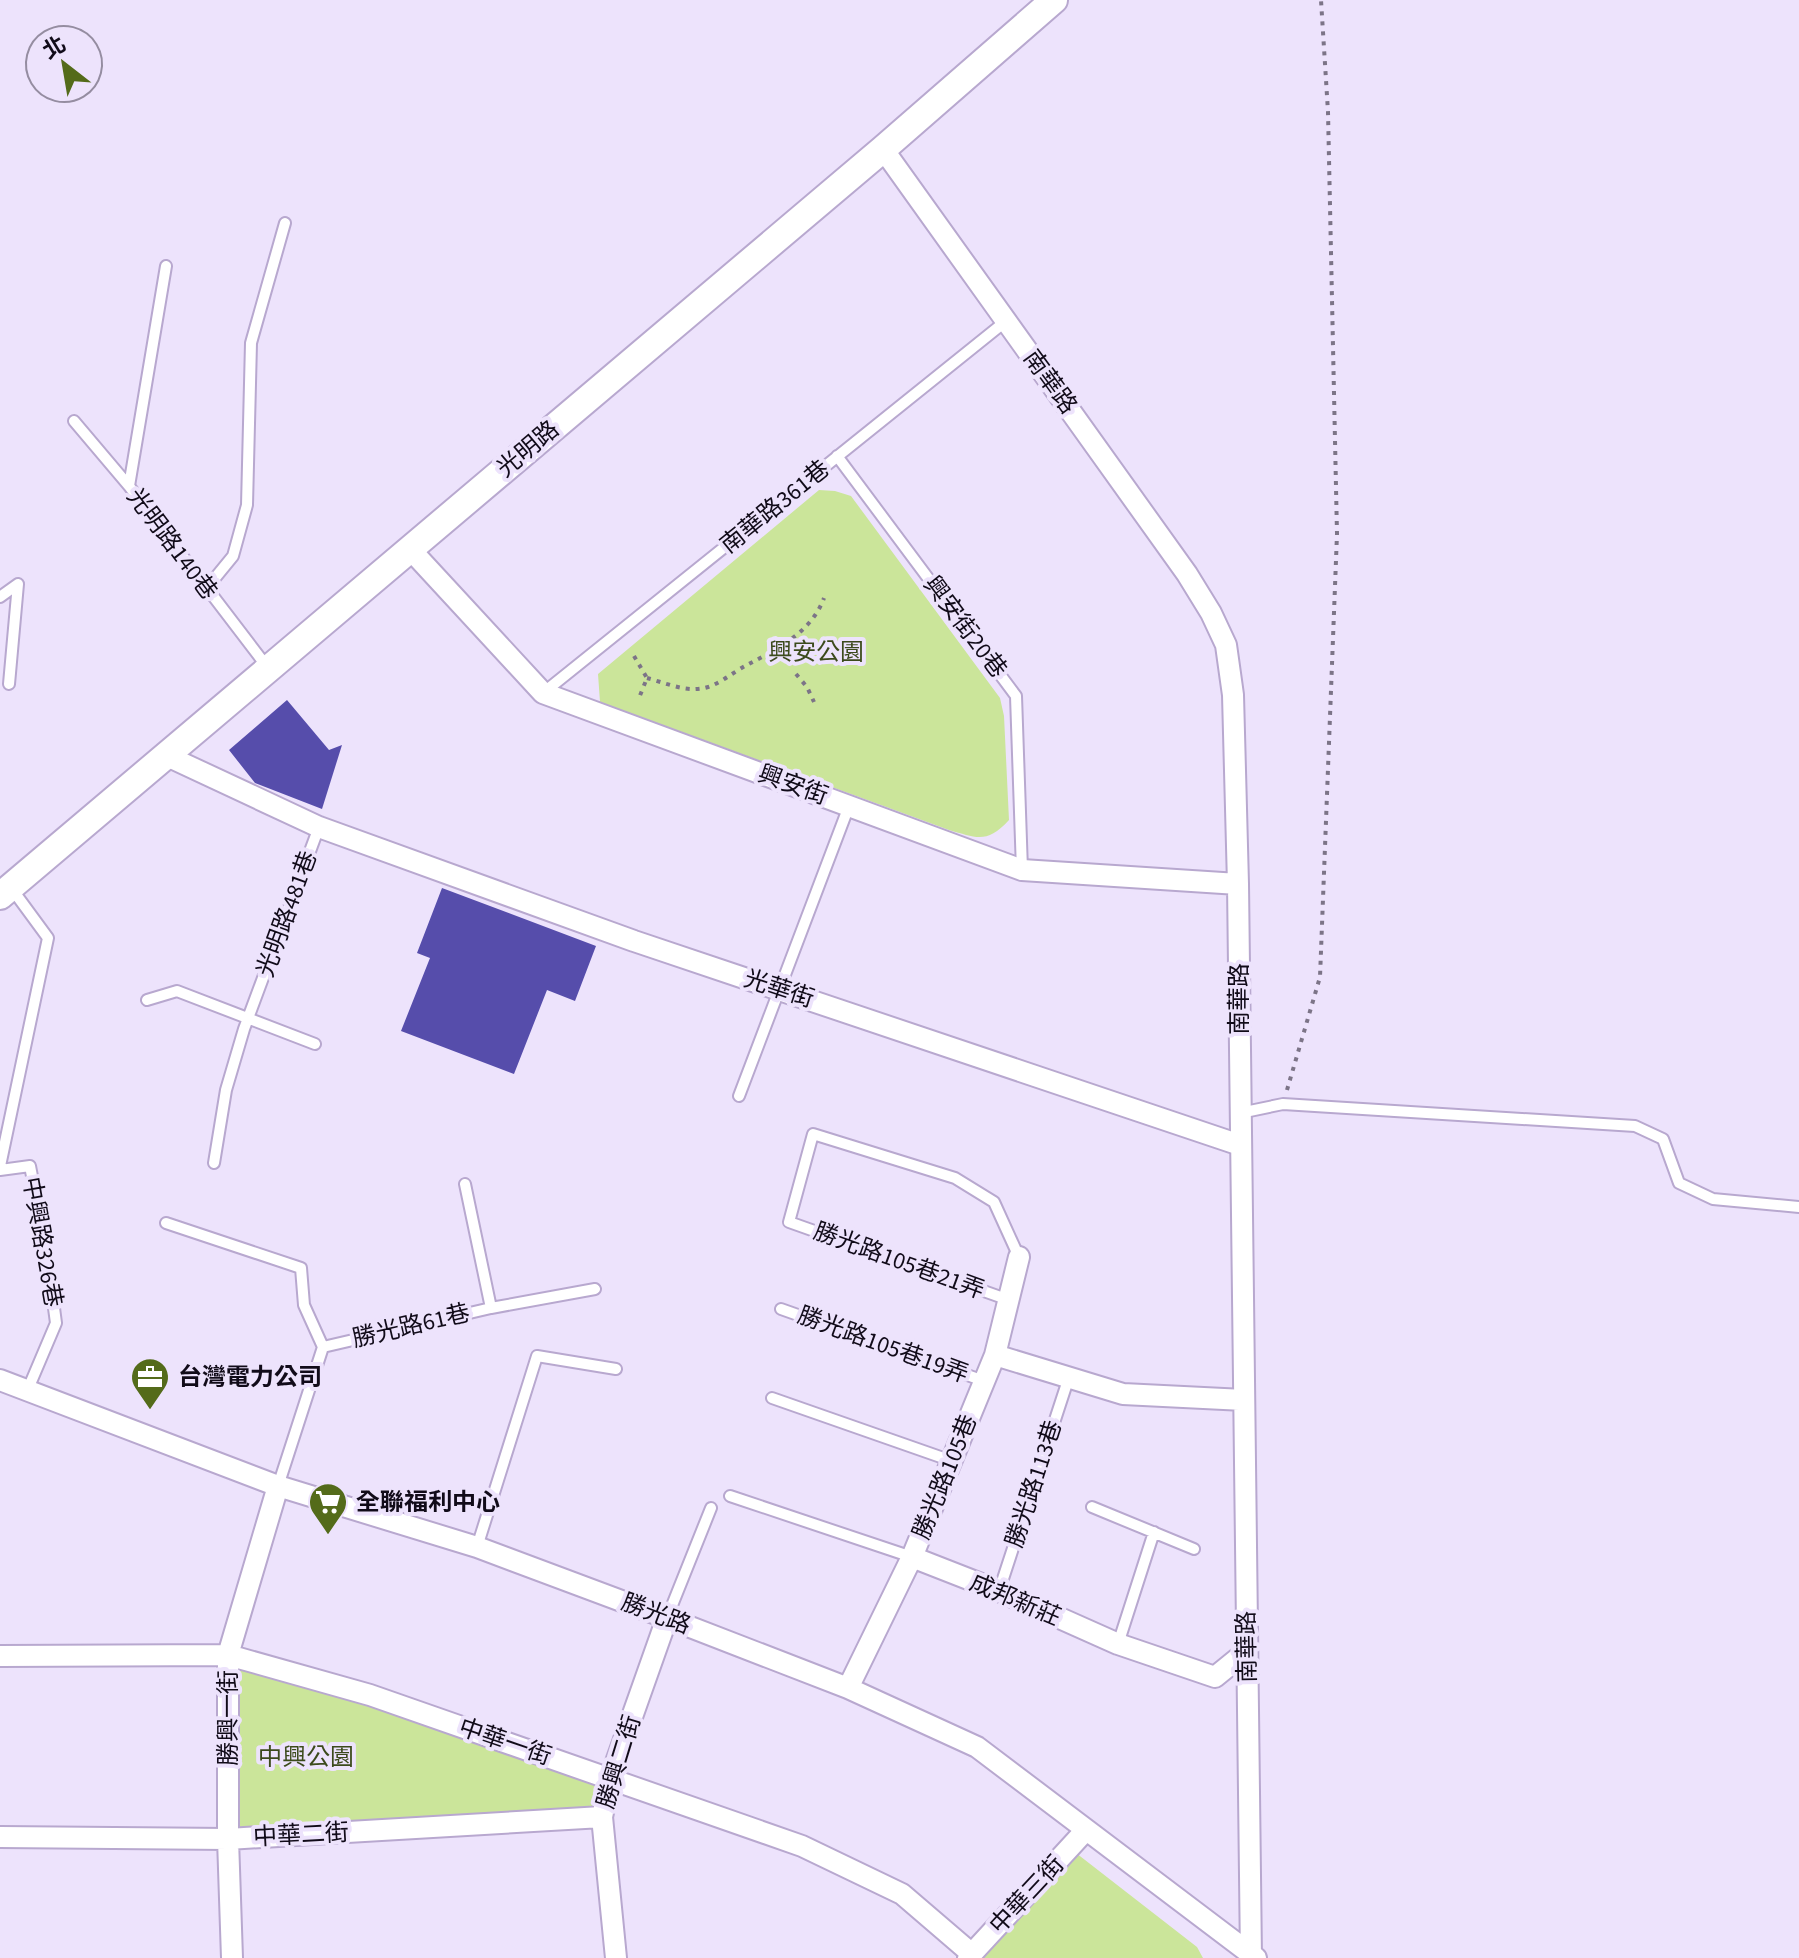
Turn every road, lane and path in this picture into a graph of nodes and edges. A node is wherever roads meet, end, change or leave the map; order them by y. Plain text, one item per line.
1 (1054, 0) edge
2 (1321, 0) edge
3 (883, 149) junction
4 (285, 223) dead end
5 (166, 266) dead end
6 (1006, 321) junction
7 (74, 421) dead end
8 (837, 456) junction
9 (129, 486) junction
10 (410, 549) junction
11 (206, 589) junction
12 (0, 597) edge
13 (824, 598) dead end
14 (634, 656) dead end
15 (269, 670) junction
16 (796, 674) dead end
17 (647, 678) junction
18 (9, 684) dead end
19 (543, 693) junction
20 (639, 698) dead end
21 (814, 702) dead end
22 (167, 756) junction
23 (849, 806) junction
24 (319, 827) junction
25 (1022, 870) junction
26 (1238, 884) junction
27 (5, 892) edge
28 (780, 989) junction
29 (147, 1000) dead end
30 (248, 1018) junction
31 (315, 1044) dead end
32 (739, 1096) dead end
33 (1283, 1104) junction
34 (1240, 1113) junction
35 (1240, 1145) junction
36 (214, 1163) dead end
37 (0, 1168) edge
38 (465, 1184) dead end
39 (1799, 1207) edge
40 (166, 1223) dead end
41 (1019, 1257) joint
42 (595, 1289) dead end
43 (1009, 1300) junction
44 (491, 1308) junction
45 (781, 1309) dead end
46 (323, 1347) junction
47 (995, 1355) junction
48 (616, 1369) dead end
49 (1069, 1377) junction
50 (0, 1380) edge
51 (984, 1381) junction
52 (28, 1389) junction
53 (772, 1398) dead end
54 (1244, 1400) junction
55 (952, 1461) junction
56 (278, 1486) junction
57 (730, 1496) dead end
58 (1092, 1507) dead end
59 (711, 1508) dead end
60 (1154, 1532) junction
61 (477, 1547) junction
62 (1194, 1549) dead end
63 (912, 1557) junction
64 (999, 1591) junction
65 (667, 1618) junction
66 (1118, 1644) junction
67 (1247, 1651) junction
68 (228, 1655) junction
69 (0, 1656) edge
70 (848, 1688) junction
71 (610, 1779) junction
72 (602, 1817) junction
73 (1085, 1831) junction
74 (0, 1837) edge
75 (228, 1839) junction
76 (970, 1956) edge
77 (1252, 1957) edge
78 (232, 1958) edge
79 (616, 1958) edge

1 - 3 main road, 光明路
2 - 33 path
3 - 6 street, 南華路
3 - 10 main road, 光明路
4 - 11 lane
5 - 9 lane
6 - 8 lane, 南華路361巷
6 - 26 street, 南華路
7 - 9 lane, 光明路140巷
8 - 19 lane, 南華路361巷
8 - 25 lane, 興安街20巷
9 - 11 lane, 光明路140巷
10 - 15 main road, 光明路
10 - 19 street, 興安街
11 - 15 lane, 光明路140巷
12 - 18 lane
13 - 17 path
14 - 17 path
15 - 22 main road, 光明路
16 - 21 path
17 - 20 path
19 - 23 street, 興安街
22 - 24 street, 光明路481巷
22 - 27 main road, 光明路
23 - 25 street, 興安街
23 - 28 lane
24 - 28 street, 光華街
24 - 30 lane, 光明路481巷
25 - 26 street, 興安街
26 - 34 street, 南華路
27 - 37 lane
28 - 32 lane
28 - 35 street, 光華街
29 - 30 lane
30 - 31 lane
30 - 36 lane, 光明路481巷
33 - 34 lane
33 - 39 lane
34 - 35 street, 南華路
35 - 54 street, 南華路
37 - 52 lane, 中興路326巷
38 - 44 lane
40 - 46 lane
41 - 43 street, 勝光路105巷
41 - 43 lane, 勝光路105巷21弄
42 - 44 lane, 勝光路61巷
43 - 47 street, 勝光路105巷
44 - 46 lane, 勝光路61巷
45 - 51 lane, 勝光路105巷19弄
46 - 56 lane, 勝光路61巷
47 - 49 street
47 - 51 street, 勝光路105巷
48 - 61 lane
49 - 54 street
49 - 64 lane, 勝光路113巷
50 - 52 street, 勝光路
51 - 55 street, 勝光路105巷
52 - 56 street, 勝光路
53 - 55 lane
54 - 67 street, 南華路
55 - 63 street, 勝光路105巷
56 - 61 street, 勝光路
56 - 68 street, 勝興一街
57 - 63 lane
58 - 60 lane
59 - 65 lane
60 - 62 lane
60 - 66 lane
61 - 65 street, 勝光路
63 - 64 street, 成邦新莊
63 - 70 street, 勝光路105巷
64 - 66 street, 成邦新莊
65 - 70 street, 勝光路
65 - 71 street, 勝興二街
66 - 67 street, 成邦新莊
67 - 77 street, 南華路
68 - 69 street, 中華一街
68 - 71 street, 中華一街
68 - 75 street, 勝興一街
70 - 73 street, 勝光路
71 - 72 street, 勝興二街
71 - 76 street, 中華一街
72 - 75 street, 中華二街
72 - 79 street, 勝興二街
73 - 76 street, 中華三街
73 - 77 street, 勝光路
74 - 75 street, 中華二街
75 - 78 street, 勝興一街

